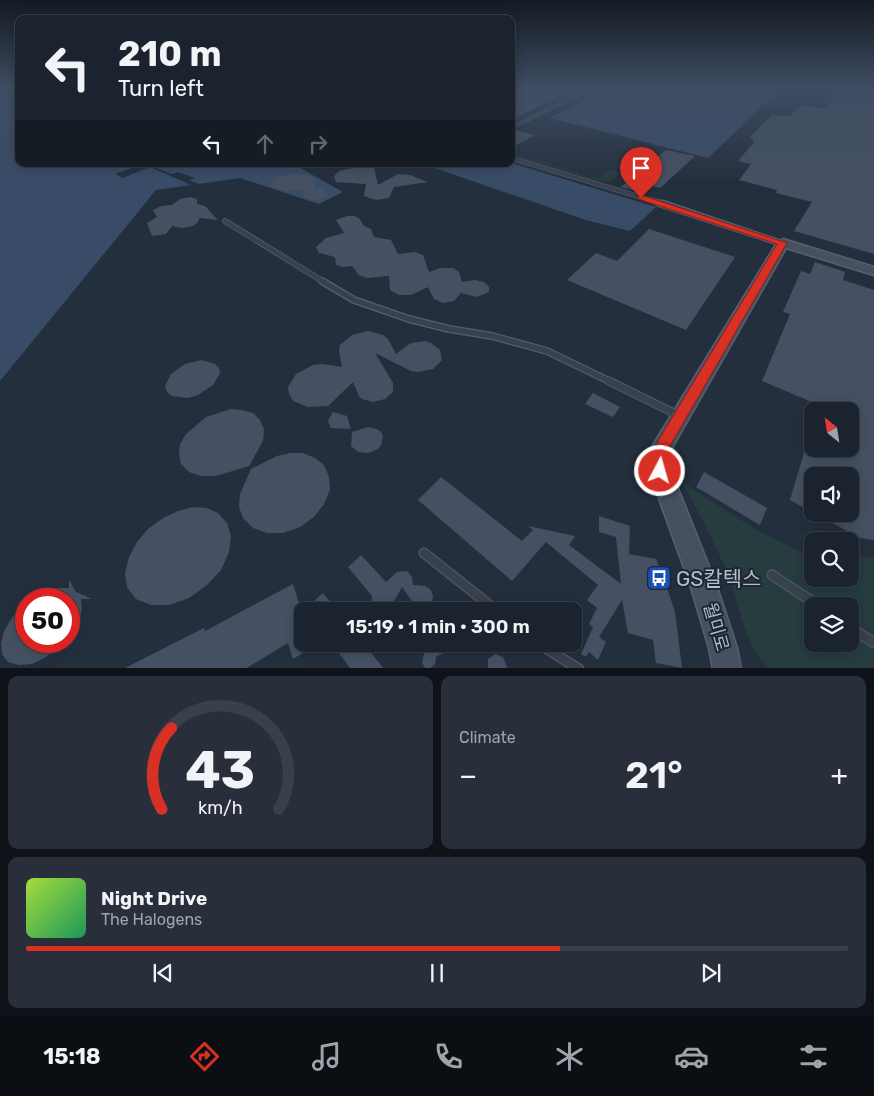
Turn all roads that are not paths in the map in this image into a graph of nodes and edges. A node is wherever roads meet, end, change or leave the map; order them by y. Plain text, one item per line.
1 (529, 119) edge
2 (515, 126) edge
3 (515, 159) edge
4 (660, 203) joint
5 (225, 221) dead end
6 (782, 243) junction
7 (874, 271) edge
8 (680, 416) junction
9 (424, 553) dead end
10 (772, 575) dead end
11 (805, 597) edge
12 (487, 602) edge
13 (859, 633) edge
14 (874, 643) edge
15 (552, 652) edge
16 (579, 668) edge
17 (727, 668) edge

1 - 2 lane
3 - 4 lane
4 - 6 street
5 - 8 lane
6 - 7 main road
6 - 8 main road, 월미로
8 - 17 main road, 월미로
9 - 12 lane
10 - 11 lane
13 - 14 lane
15 - 16 lane

